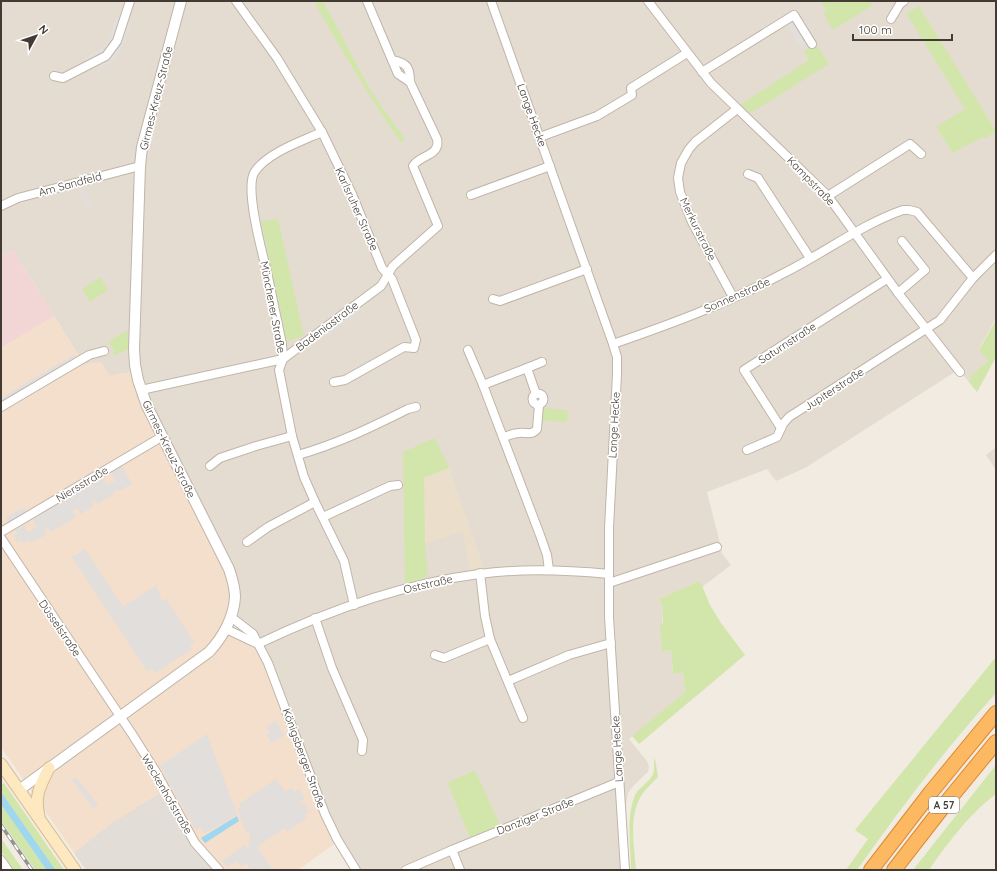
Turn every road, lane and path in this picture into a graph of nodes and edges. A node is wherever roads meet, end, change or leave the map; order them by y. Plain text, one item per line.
1 (130, 1) edge
2 (181, 1) edge
3 (236, 1) edge
4 (368, 1) edge
5 (491, 1) edge
6 (648, 1) edge
7 (904, 1) edge
8 (891, 19) dead end
9 (812, 44) dead end
10 (687, 53) junction
11 (702, 72) junction
12 (54, 76) dead end
13 (737, 109) junction
14 (322, 132) junction
15 (540, 137) junction
16 (921, 154) dead end
17 (140, 166) junction
18 (550, 166) junction
19 (748, 174) dead end
20 (471, 195) dead end
21 (828, 196) junction
22 (1, 206) edge
23 (855, 233) junction
24 (902, 241) dead end
25 (996, 255) edge
26 (810, 258) junction
27 (587, 269) junction
28 (388, 274) junction
29 (973, 278) junction
30 (887, 279) junction
31 (898, 292) junction
32 (734, 298) junction
33 (493, 299) dead end
34 (927, 330) junction
35 (614, 344) junction
36 (468, 350) dead end
37 (104, 352) dead end
38 (283, 359) junction
39 (542, 362) dead end
40 (526, 368) junction
41 (960, 372) dead end
42 (334, 382) dead end
43 (483, 385) junction
44 (141, 390) junction
45 (1, 407) edge
46 (416, 407) dead end
47 (781, 428) junction
48 (163, 436) junction
49 (292, 436) junction
50 (503, 438) junction
51 (747, 450) dead end
52 (298, 455) junction
53 (210, 466) dead end
54 (398, 485) dead end
55 (315, 502) junction
56 (323, 517) junction
57 (1, 532) edge
58 (1, 538) edge
59 (247, 542) dead end
60 (717, 548) dead end
61 (549, 570) junction
62 (480, 574) junction
63 (609, 574) junction
64 (609, 583) junction
65 (354, 605) junction
66 (231, 617) junction
67 (315, 618) junction
68 (226, 629) junction
69 (490, 639) junction
70 (611, 643) junction
71 (258, 644) junction
72 (435, 655) dead end
73 (508, 681) junction
74 (996, 712) edge
75 (120, 716) junction
76 (523, 718) dead end
77 (996, 742) edge
78 (362, 751) dead end
79 (1, 764) edge
80 (49, 768) junction
81 (619, 782) junction
82 (19, 790) junction
83 (41, 822) junction
84 (452, 850) junction
85 (1, 860) edge
86 (419, 867) edge
87 (8, 870) edge
88 (75, 870) edge
89 (219, 870) edge
90 (356, 870) edge
91 (406, 870) edge
92 (460, 870) edge
93 (625, 870) edge
94 (871, 870) edge
95 (894, 870) edge

1 - 12 street
2 - 17 street, Girmes-Kreuz-Straße
3 - 14 street, Karlsruher Straße
4 - 28 street, Badeniastraße
5 - 15 street, Lange Hecke
6 - 10 street, Kampstraße
7 - 8 street
9 - 11 street
10 - 11 street, Kampstraße
10 - 15 street
11 - 13 street, Kampstraße
13 - 21 street, Kampstraße
13 - 32 street, Merkurstraße
14 - 28 street, Karlsruher Straße
14 - 38 street, Münchener Straße
15 - 18 street, Lange Hecke
16 - 21 street
17 - 22 street, Am Sandfeld
17 - 44 street, Girmes-Kreuz-Straße
18 - 20 street
18 - 27 street, Lange Hecke
19 - 26 street
21 - 23 street, Kampstraße
23 - 26 street, Sonnenstraße
23 - 29 street, Sonnenstraße
23 - 30 street, Kampstraße
24 - 31 street
25 - 29 street, Jupiterstraße
26 - 32 street, Sonnenstraße
27 - 33 street
27 - 35 street, Lange Hecke
28 - 38 street, Badeniastraße
28 - 42 street, Karlsruher Straße
29 - 34 street, Jupiterstraße
30 - 31 street, Kampstraße
30 - 47 street, Saturnstraße
31 - 34 street, Kampstraße
32 - 35 street, Sonnenstraße
34 - 41 street, Kampstraße
34 - 47 street, Jupiterstraße
35 - 63 street, Lange Hecke
36 - 43 street
37 - 45 street
38 - 44 street, Badeniastraße
38 - 49 street, Münchener Straße
39 - 40 street
40 - 43 street
40 - 50 street
43 - 50 street
44 - 48 street, Girmes-Kreuz-Straße
46 - 52 street
47 - 51 street, Jupiterstraße
48 - 57 street, Niersstraße
48 - 66 street, Girmes-Kreuz-Straße
49 - 52 street, Münchener Straße
49 - 53 street
50 - 61 street
52 - 55 street, Münchener Straße
54 - 56 street
55 - 56 street, Münchener Straße
55 - 59 street
56 - 65 street, Münchener Straße
58 - 75 street, Düsselstraße
60 - 64 street
61 - 62 street, Oststraße
61 - 63 street, Oststraße
62 - 65 street, Oststraße
62 - 69 street
63 - 64 street, Lange Hecke
64 - 70 street, Lange Hecke
65 - 67 street, Oststraße
66 - 68 street, Girmes-Kreuz-Straße
66 - 71 street, Königsberger Straße
67 - 71 street, Oststraße
67 - 78 street
68 - 71 street
68 - 75 street, Girmes-Kreuz-Straße
69 - 72 street
69 - 73 street
70 - 73 street
70 - 81 street, Lange Hecke
71 - 90 street, Königsberger Straße
73 - 76 street
74 - 94 highway, A 57
75 - 80 street, Girmes-Kreuz-Straße
75 - 89 street, Weckenhofstraße
77 - 95 highway, A 57
79 - 82 main road
80 - 82 street, Girmes-Kreuz-Straße
80 - 83 main road
81 - 84 street, Danziger Straße
81 - 93 street, Lange Hecke
82 - 83 main road
83 - 88 main road
84 - 86 street, Danziger Straße
84 - 92 street
85 - 87 street
86 - 91 street, Danziger Straße

